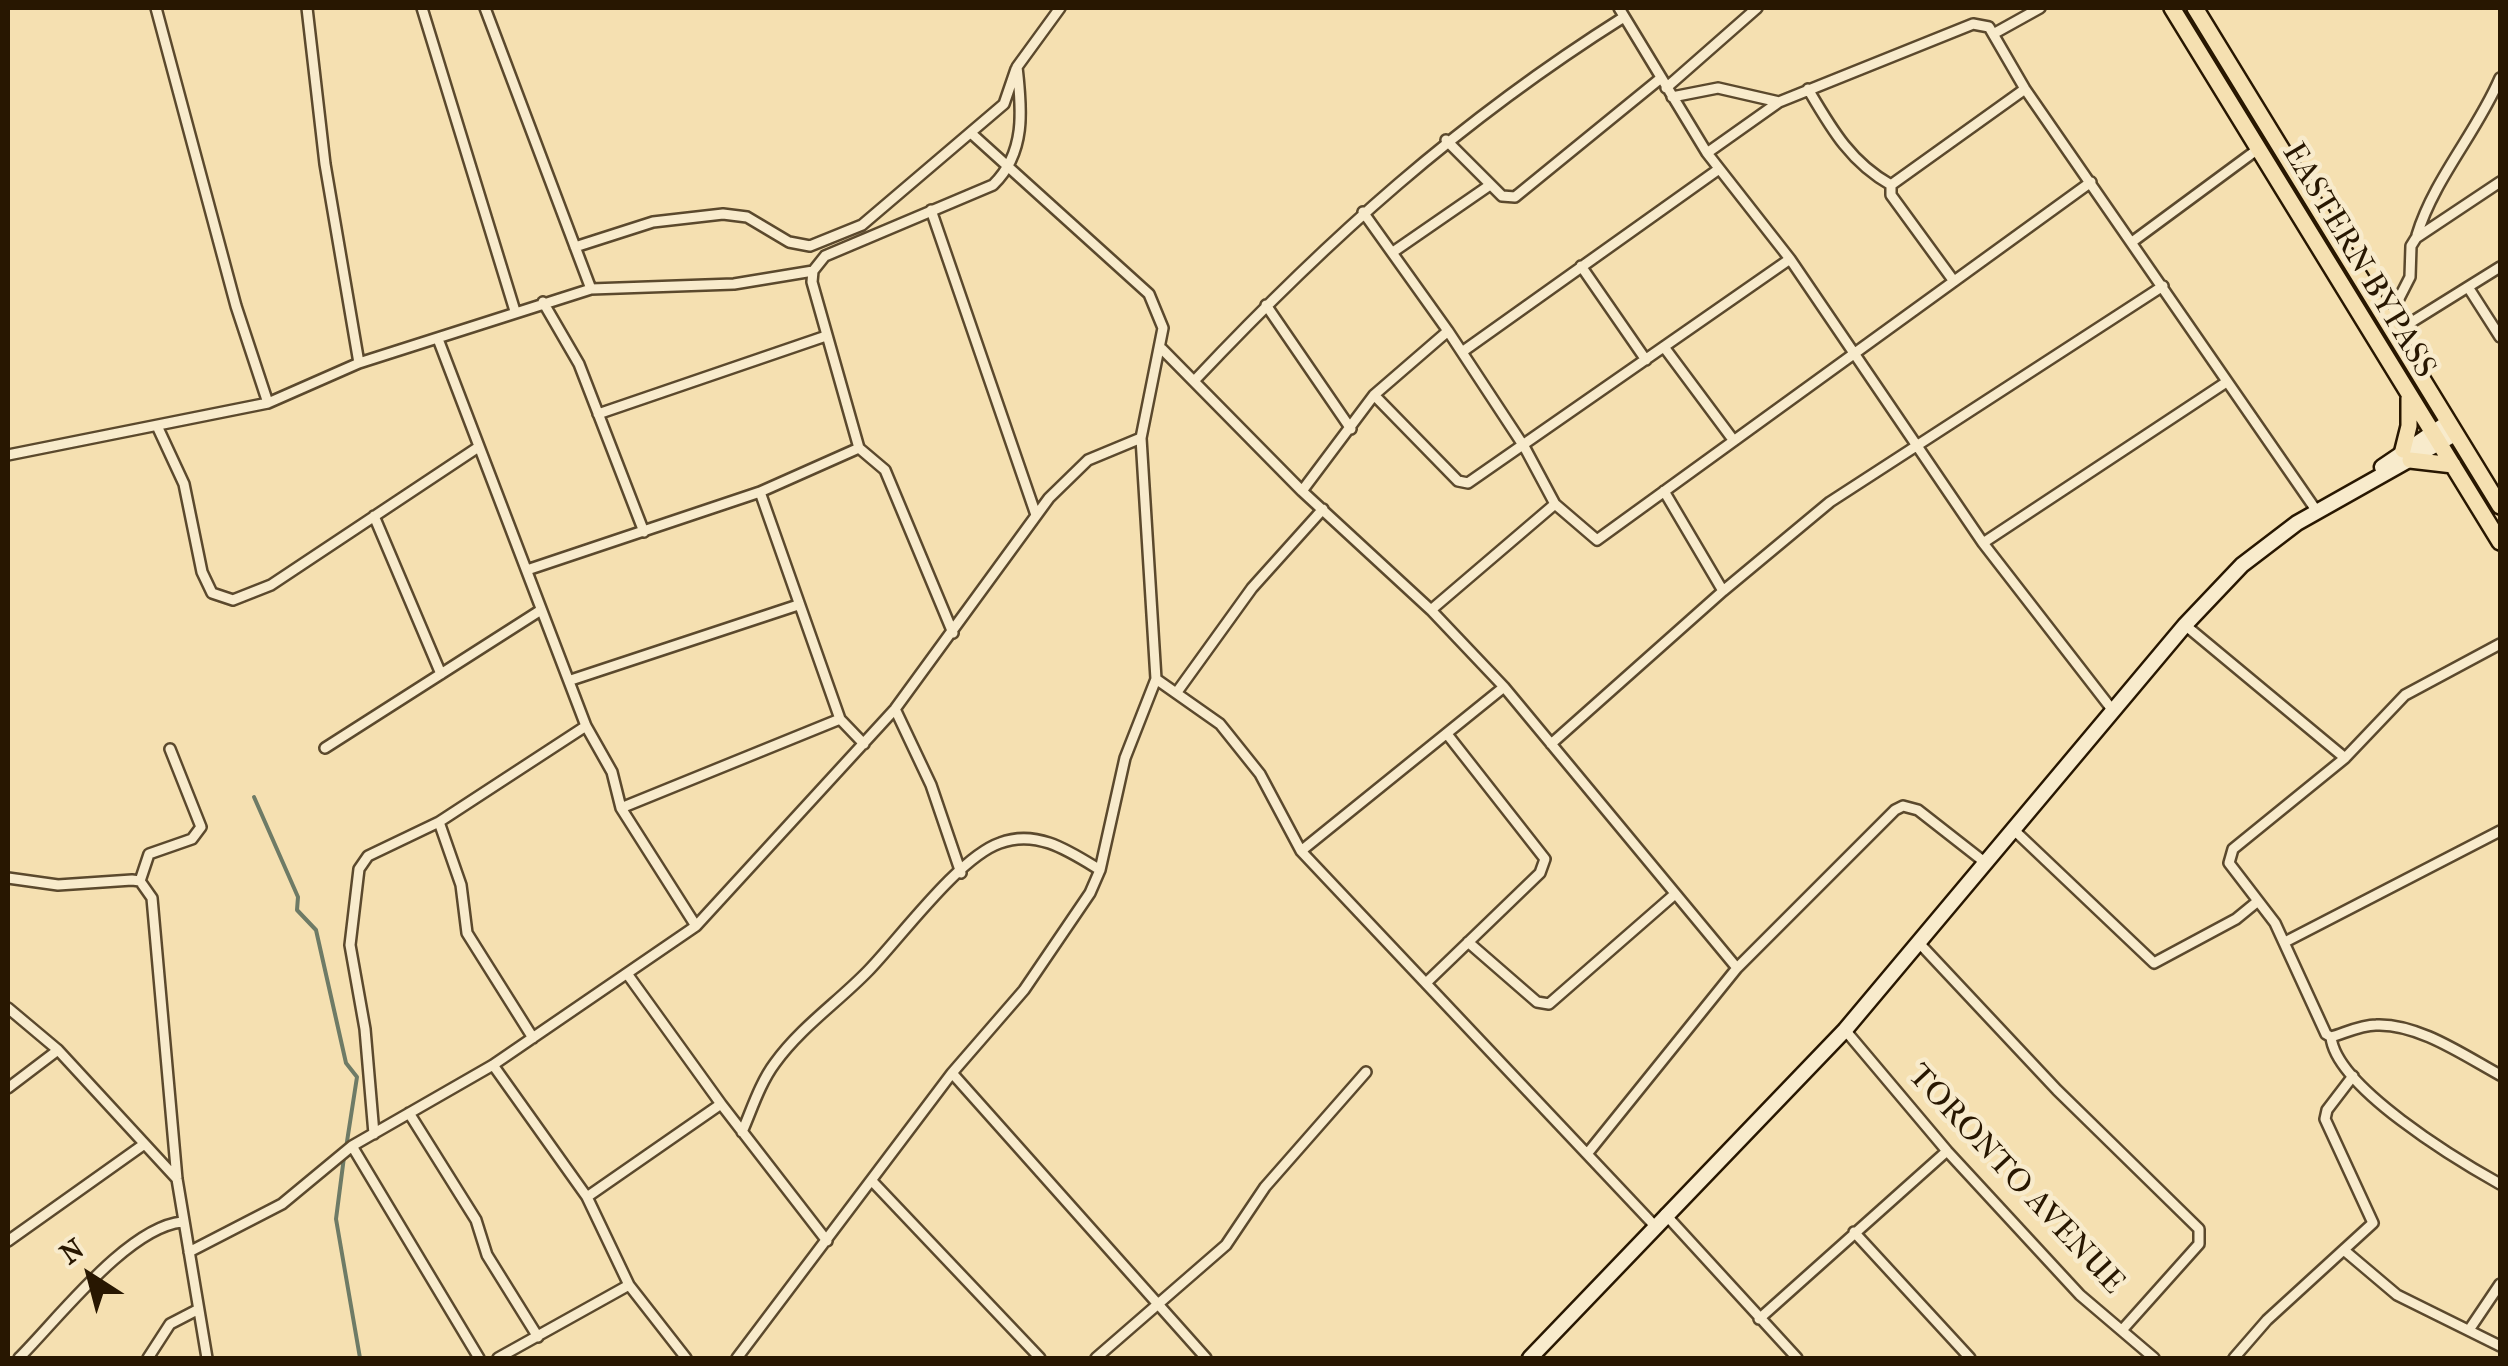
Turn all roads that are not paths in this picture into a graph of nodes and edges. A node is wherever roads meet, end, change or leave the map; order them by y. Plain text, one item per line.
1 (156, 8) edge
2 (307, 8) edge
3 (422, 8) edge
4 (485, 8) edge
5 (1060, 8) edge
6 (1757, 8) edge
7 (2038, 8) edge
8 (2172, 8) edge
9 (2196, 8) edge
10 (1621, 12) edge
11 (1995, 34) junction
12 (1017, 67) junction
13 (2500, 78) edge
14 (1666, 87) junction
15 (1808, 88) junction
16 (2025, 88) junction
17 (1780, 102) junction
18 (972, 134) junction
19 (1446, 140) junction
20 (2258, 149) junction
21 (1707, 153) junction
22 (1009, 169) junction
23 (1718, 169) junction
24 (2091, 182) junction
25 (2500, 182) edge
26 (1490, 185) junction
27 (1891, 185) junction
28 (931, 210) junction
29 (1363, 212) junction
30 (2416, 238) junction
31 (2132, 242) junction
32 (574, 247) junction
33 (1393, 252) junction
34 (1790, 259) junction
35 (1581, 266) junction
36 (2500, 267) edge
37 (813, 272) junction
38 (1953, 280) junction
39 (2163, 286) junction
40 (2468, 287) junction
41 (591, 289) junction
42 (543, 302) junction
43 (1266, 305) junction
44 (515, 311) junction
45 (2391, 328) junction
46 (1448, 331) junction
47 (826, 336) junction
48 (2500, 337) edge
49 (438, 340) junction
50 (1664, 347) junction
51 (1162, 348) junction
52 (1462, 352) junction
53 (1856, 352) junction
54 (1646, 360) junction
55 (359, 363) junction
56 (1195, 380) junction
57 (2225, 383) junction
58 (1374, 395) junction
59 (2409, 398) junction
60 (268, 403) junction
61 (598, 414) junction
62 (158, 428) junction
63 (2451, 428) junction
64 (1351, 429) junction
65 (1141, 438) junction
66 (2436, 438) junction
67 (1734, 441) junction
68 (1916, 443) junction
69 (477, 448) junction
70 (860, 448) junction
71 (1525, 448) junction
72 (8, 455) edge
73 (2406, 455) junction
74 (2453, 465) junction
75 (1302, 491) junction
76 (1664, 491) junction
77 (760, 492) junction
78 (1556, 504) junction
79 (2500, 506) edge
80 (1323, 509) junction
81 (2316, 510) junction
82 (1036, 515) junction
83 (374, 516) junction
84 (644, 532) junction
85 (2500, 542) edge
86 (1984, 543) junction
87 (526, 570) junction
88 (1723, 590) junction
89 (798, 605) junction
90 (541, 610) junction
91 (1431, 610) junction
92 (2184, 625) junction
93 (953, 633) junction
94 (2500, 644) edge
95 (442, 674) junction
96 (571, 680) junction
97 (1156, 680) junction
98 (1504, 688) junction
99 (1177, 692) junction
100 (896, 709) junction
101 (2115, 712) junction
102 (840, 719) junction
103 (586, 726) junction
104 (1447, 734) junction
105 (864, 744) junction
106 (1551, 744) junction
107 (325, 748) dead end
108 (170, 749) dead end
109 (2345, 758) junction
110 (621, 808) junction
111 (439, 822) junction
112 (2014, 831) junction
113 (2500, 831) edge
114 (1301, 851) junction
115 (1988, 864) junction
116 (1100, 870) junction
117 (961, 873) junction
118 (8, 878) edge
119 (140, 881) junction
120 (1675, 894) junction
121 (2258, 901) junction
122 (696, 926) junction
123 (1468, 942) junction
124 (2285, 942) junction
125 (1920, 944) junction
126 (1737, 968) junction
127 (628, 975) junction
128 (1426, 982) junction
129 (8, 1008) edge
130 (1846, 1030) junction
131 (2330, 1037) junction
132 (533, 1038) junction
133 (58, 1050) junction
134 (492, 1065) junction
135 (1366, 1072) dead end
136 (952, 1073) junction
137 (2500, 1075) edge
138 (2354, 1076) junction
139 (8, 1088) edge
140 (721, 1104) junction
141 (410, 1113) junction
142 (742, 1132) junction
143 (374, 1134) junction
144 (143, 1145) junction
145 (351, 1147) junction
146 (1947, 1151) junction
147 (1587, 1154) junction
148 (177, 1179) junction
149 (872, 1181) junction
150 (2500, 1184) edge
151 (587, 1197) junction
152 (1660, 1219) junction
153 (182, 1222) junction
154 (1854, 1232) junction
155 (8, 1241) edge
156 (827, 1241) junction
157 (2345, 1251) junction
158 (189, 1252) junction
159 (2500, 1284) edge
160 (629, 1285) junction
161 (1156, 1304) junction
162 (197, 1310) junction
163 (1759, 1320) junction
164 (2123, 1329) junction
165 (2469, 1330) junction
166 (538, 1337) junction
167 (2500, 1346) edge
168 (19, 1358) edge
169 (148, 1358) edge
170 (206, 1358) edge
171 (479, 1358) edge
172 (498, 1358) edge
173 (686, 1358) edge
174 (738, 1358) edge
175 (1040, 1358) edge
176 (1096, 1358) edge
177 (1206, 1358) edge
178 (1530, 1358) edge
179 (1797, 1358) edge
180 (1970, 1358) edge
181 (2154, 1358) edge
182 (2234, 1358) edge

1 - 60 street
2 - 55 street
3 - 44 street
4 - 32 street
5 - 12 street
6 - 14 street
7 - 11 street
8 - 20 main road, EASTERN BYPASS
9 - 45 main road, EASTERN BYPASS
10 - 14 street
10 - 19 street
11 - 15 street
11 - 16 street
12 - 18 street
12 - 22 street
13 - 30 street
14 - 17 street
14 - 21 street
14 - 26 street
15 - 17 street
15 - 27 street
16 - 24 street
16 - 27 street
17 - 21 street
18 - 22 street
18 - 32 street
19 - 26 street
19 - 29 street
20 - 31 street
20 - 59 main road, EASTERN BYPASS
21 - 23 street
22 - 28 street
22 - 51 street
23 - 34 street
23 - 35 street
24 - 31 street
24 - 38 street
25 - 30 street
26 - 33 street
27 - 38 street
28 - 37 street
28 - 82 street
29 - 33 street
29 - 43 street
30 - 45 street
31 - 39 street
32 - 41 street
33 - 46 street
34 - 50 street
34 - 53 street
35 - 52 street
35 - 54 street
36 - 40 street
37 - 41 street
37 - 47 street
38 - 53 street
39 - 57 street
39 - 68 street
40 - 45 street
40 - 48 street
41 - 42 street
42 - 44 street
42 - 61 street
43 - 56 street
43 - 64 street
44 - 49 street
45 - 63 main road, EASTERN BYPASS
46 - 52 street
46 - 58 street
47 - 61 street
47 - 70 street
49 - 55 street
49 - 69 street
50 - 54 street
50 - 67 street
51 - 56 street
51 - 65 street
52 - 71 street
53 - 67 street
53 - 68 street
54 - 71 street
55 - 60 street
56 - 75 street
57 - 81 street
57 - 86 street
58 - 64 street
58 - 71 street
59 - 66 main road, EASTERN BYPASS
59 - 73 main road
60 - 62 street
61 - 84 street
62 - 72 street
62 - 83 street
63 - 66 street
63 - 79 main road, EASTERN BYPASS
64 - 75 street
65 - 82 street
65 - 97 street
66 - 73 street
66 - 74 main road, EASTERN BYPASS
67 - 76 street
68 - 86 street
68 - 88 street
69 - 83 street
69 - 87 street
70 - 77 street
70 - 93 street
71 - 78 street
73 - 74 main road
73 - 81 street
74 - 85 main road, EASTERN BYPASS
75 - 80 street
76 - 78 street
76 - 88 street
77 - 84 street
77 - 89 street
78 - 91 street
80 - 91 street
80 - 99 street
81 - 92 street
82 - 93 street
83 - 95 street
84 - 87 street
86 - 101 street
87 - 90 street
88 - 106 street
89 - 96 street
89 - 102 street
90 - 95 street
90 - 96 street
91 - 98 street
92 - 101 street
92 - 109 street
93 - 100 street
94 - 109 street
95 - 107 street
96 - 103 street
97 - 99 street
97 - 116 street
98 - 104 street
98 - 106 street
99 - 114 street
100 - 105 street
100 - 117 street
101 - 112 street
102 - 105 street
102 - 110 street
103 - 110 street
103 - 111 street
104 - 114 street
104 - 123 street
105 - 122 street
106 - 120 street
108 - 119 street
109 - 121 street
110 - 122 street
111 - 132 street
111 - 143 street
112 - 115 street
112 - 121 street
113 - 124 street
114 - 128 street
115 - 125 street
115 - 126 street
116 - 117 street
116 - 136 street
117 - 142 street
118 - 119 street
119 - 148 street
120 - 123 street
120 - 126 street
121 - 124 street
122 - 127 street
123 - 128 street
124 - 131 street
125 - 130 street
125 - 164 street
126 - 147 street
127 - 132 street
127 - 140 street
128 - 147 street
129 - 133 street
130 - 146 street, TORONTO AVENUE
130 - 152 street
131 - 137 street
131 - 138 street
132 - 134 street
133 - 139 street
133 - 144 street
134 - 141 street
134 - 151 street
135 - 161 street
136 - 149 street
136 - 161 street
138 - 150 street
138 - 157 street
140 - 142 street
140 - 151 street
141 - 143 street
141 - 166 street
142 - 156 street
143 - 145 street
144 - 148 street
144 - 155 street
145 - 158 street
145 - 171 street
146 - 154 street
146 - 164 street, TORONTO AVENUE
147 - 152 street
148 - 153 street
149 - 156 street
149 - 175 street
151 - 160 street
152 - 163 street
152 - 178 street
153 - 158 street
153 - 168 street
154 - 163 street
154 - 180 street
156 - 174 street
157 - 165 street
157 - 182 street
158 - 162 street
159 - 165 street
160 - 166 street
160 - 173 street
161 - 176 street
161 - 177 street
162 - 169 street
162 - 170 street
163 - 179 street
164 - 181 street, TORONTO AVENUE
165 - 167 street
166 - 172 street

